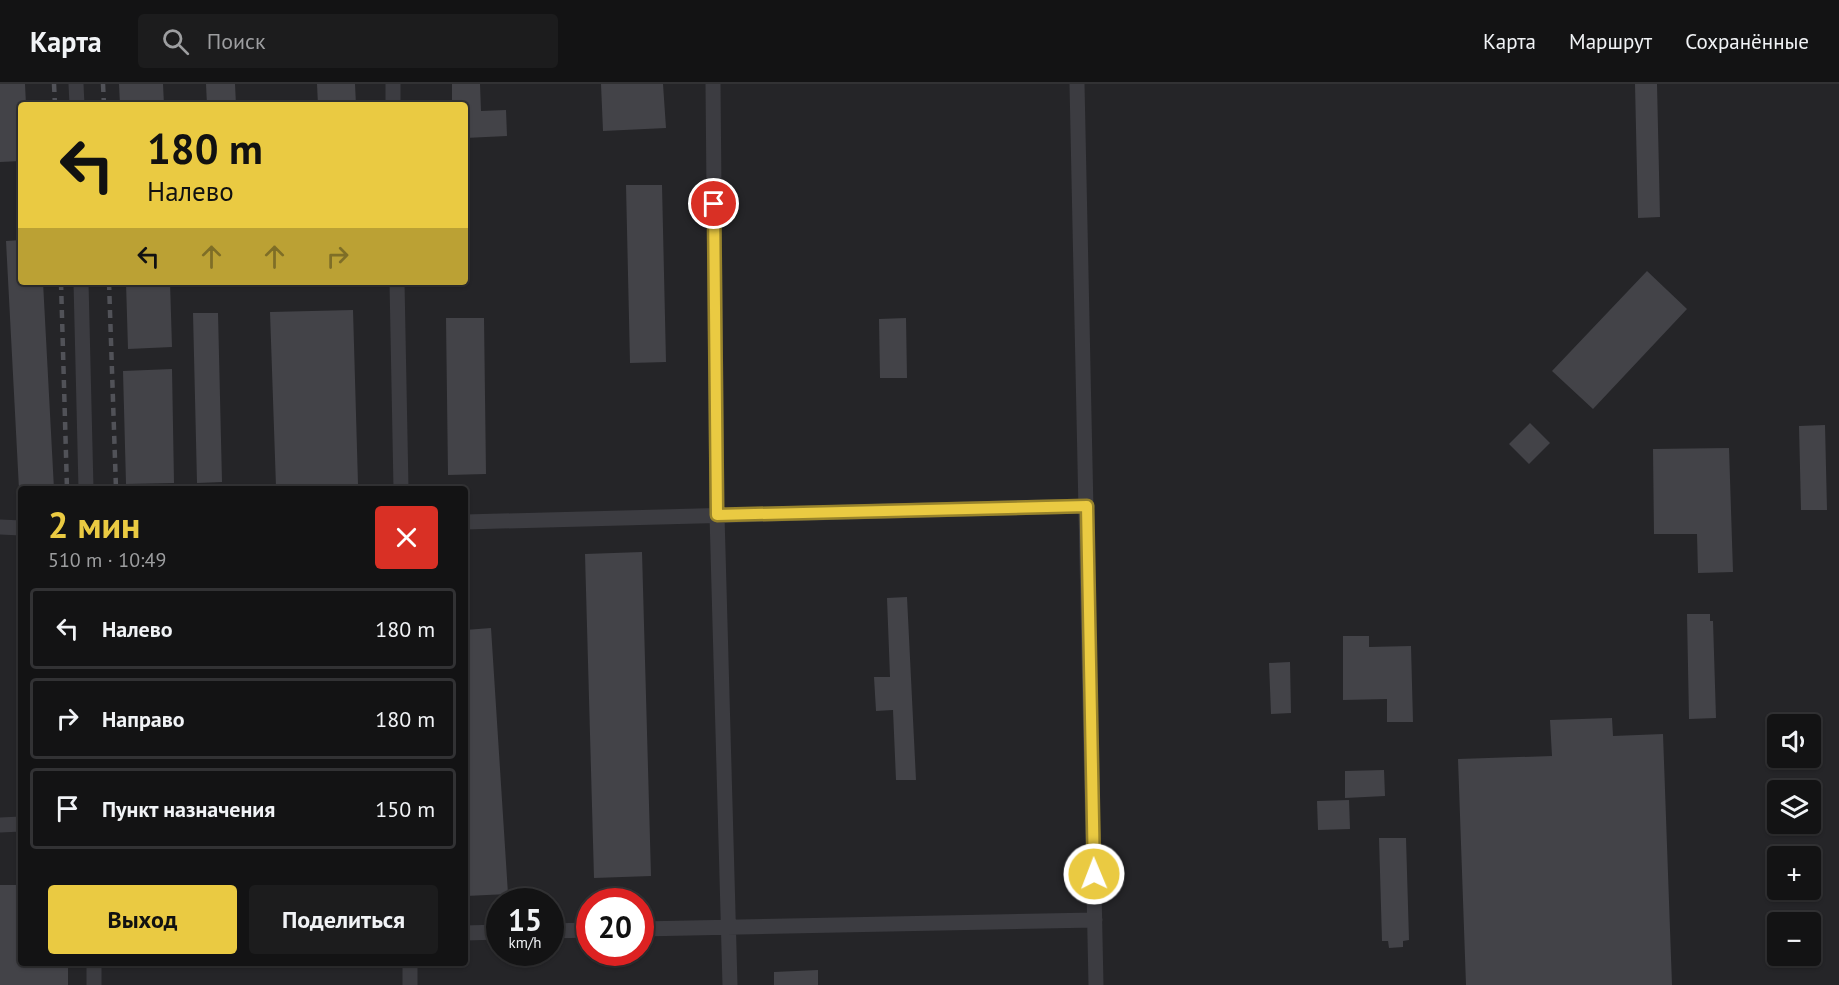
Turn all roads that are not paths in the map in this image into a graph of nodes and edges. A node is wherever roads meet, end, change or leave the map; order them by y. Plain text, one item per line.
1 (76, 84) edge
2 (393, 84) edge
3 (713, 84) edge
4 (1077, 84) edge
5 (77, 102) edge
6 (393, 102) edge
7 (81, 285) edge
8 (397, 285) edge
9 (86, 486) edge
10 (401, 486) edge
11 (1087, 506) junction
12 (717, 515) junction
13 (468, 522) edge
14 (0, 527) edge
15 (18, 528) edge
16 (18, 824) edge
17 (0, 825) edge
18 (1095, 920) junction
19 (729, 927) junction
20 (654, 929) edge
21 (486, 932) edge
22 (468, 933) edge
23 (94, 966) edge
24 (410, 966) edge
25 (94, 985) edge
26 (410, 985) edge
27 (730, 985) edge
28 (1096, 985) edge

1 - 5 lane
2 - 6 lane
3 - 12 lane
4 - 11 lane
7 - 9 lane
8 - 10 lane
11 - 12 lane
11 - 18 lane
12 - 13 lane
12 - 19 lane
14 - 15 lane
16 - 17 lane
18 - 19 lane
18 - 28 lane
19 - 20 lane
19 - 27 lane
21 - 22 lane
23 - 25 lane
24 - 26 lane

